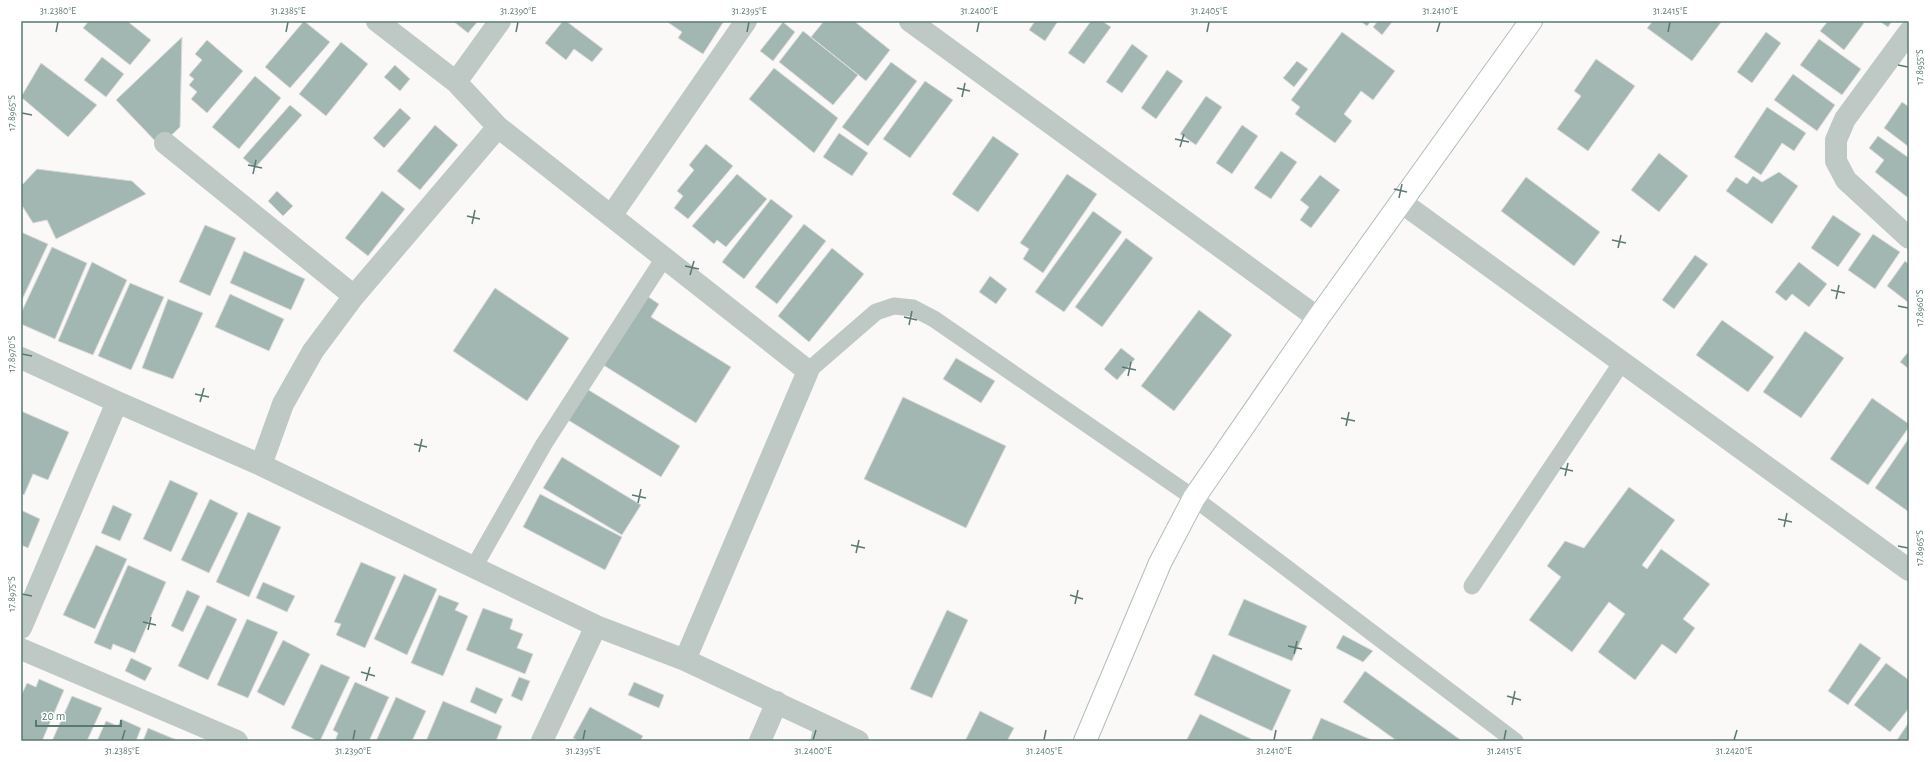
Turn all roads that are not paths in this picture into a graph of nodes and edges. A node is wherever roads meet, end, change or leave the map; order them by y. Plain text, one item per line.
1 (377, 21) edge
2 (500, 21) edge
3 (746, 21) edge
4 (910, 21) edge
5 (1531, 21) edge
6 (1909, 32) edge
7 (456, 82) junction
8 (498, 127) junction
9 (165, 143) dead end
10 (1401, 202) junction
11 (611, 216) junction
12 (1909, 238) edge
13 (664, 258) junction
14 (354, 296) junction
15 (1318, 318) junction
16 (21, 358) edge
17 (1622, 362) junction
18 (808, 371) junction
19 (117, 402) junction
20 (261, 465) junction
21 (1194, 498) junction
22 (474, 567) junction
23 (1909, 570) edge
24 (1472, 586) dead end
25 (596, 626) junction
26 (21, 628) edge
27 (21, 649) edge
28 (685, 660) junction
29 (777, 702) junction
30 (821, 732) edge
31 (237, 741) edge
32 (542, 741) edge
33 (760, 741) edge
34 (858, 741) edge
35 (1085, 741) edge
36 (1515, 741) edge

1 - 7 street
2 - 7 street
3 - 11 street
4 - 15 street
5 - 10 street
6 - 12 street
7 - 8 street
8 - 11 street
8 - 14 street
9 - 14 street
10 - 15 street
10 - 17 street
11 - 13 street
13 - 18 street
13 - 22 lane
14 - 20 street
15 - 21 street
16 - 19 street
17 - 23 street
17 - 24 lane
18 - 21 lane
18 - 28 street
19 - 20 street
19 - 26 street
20 - 22 street
21 - 35 street
21 - 36 lane
22 - 25 street
25 - 28 street
25 - 32 street
27 - 31 street
28 - 29 street
29 - 30 street
29 - 33 street
30 - 34 street

